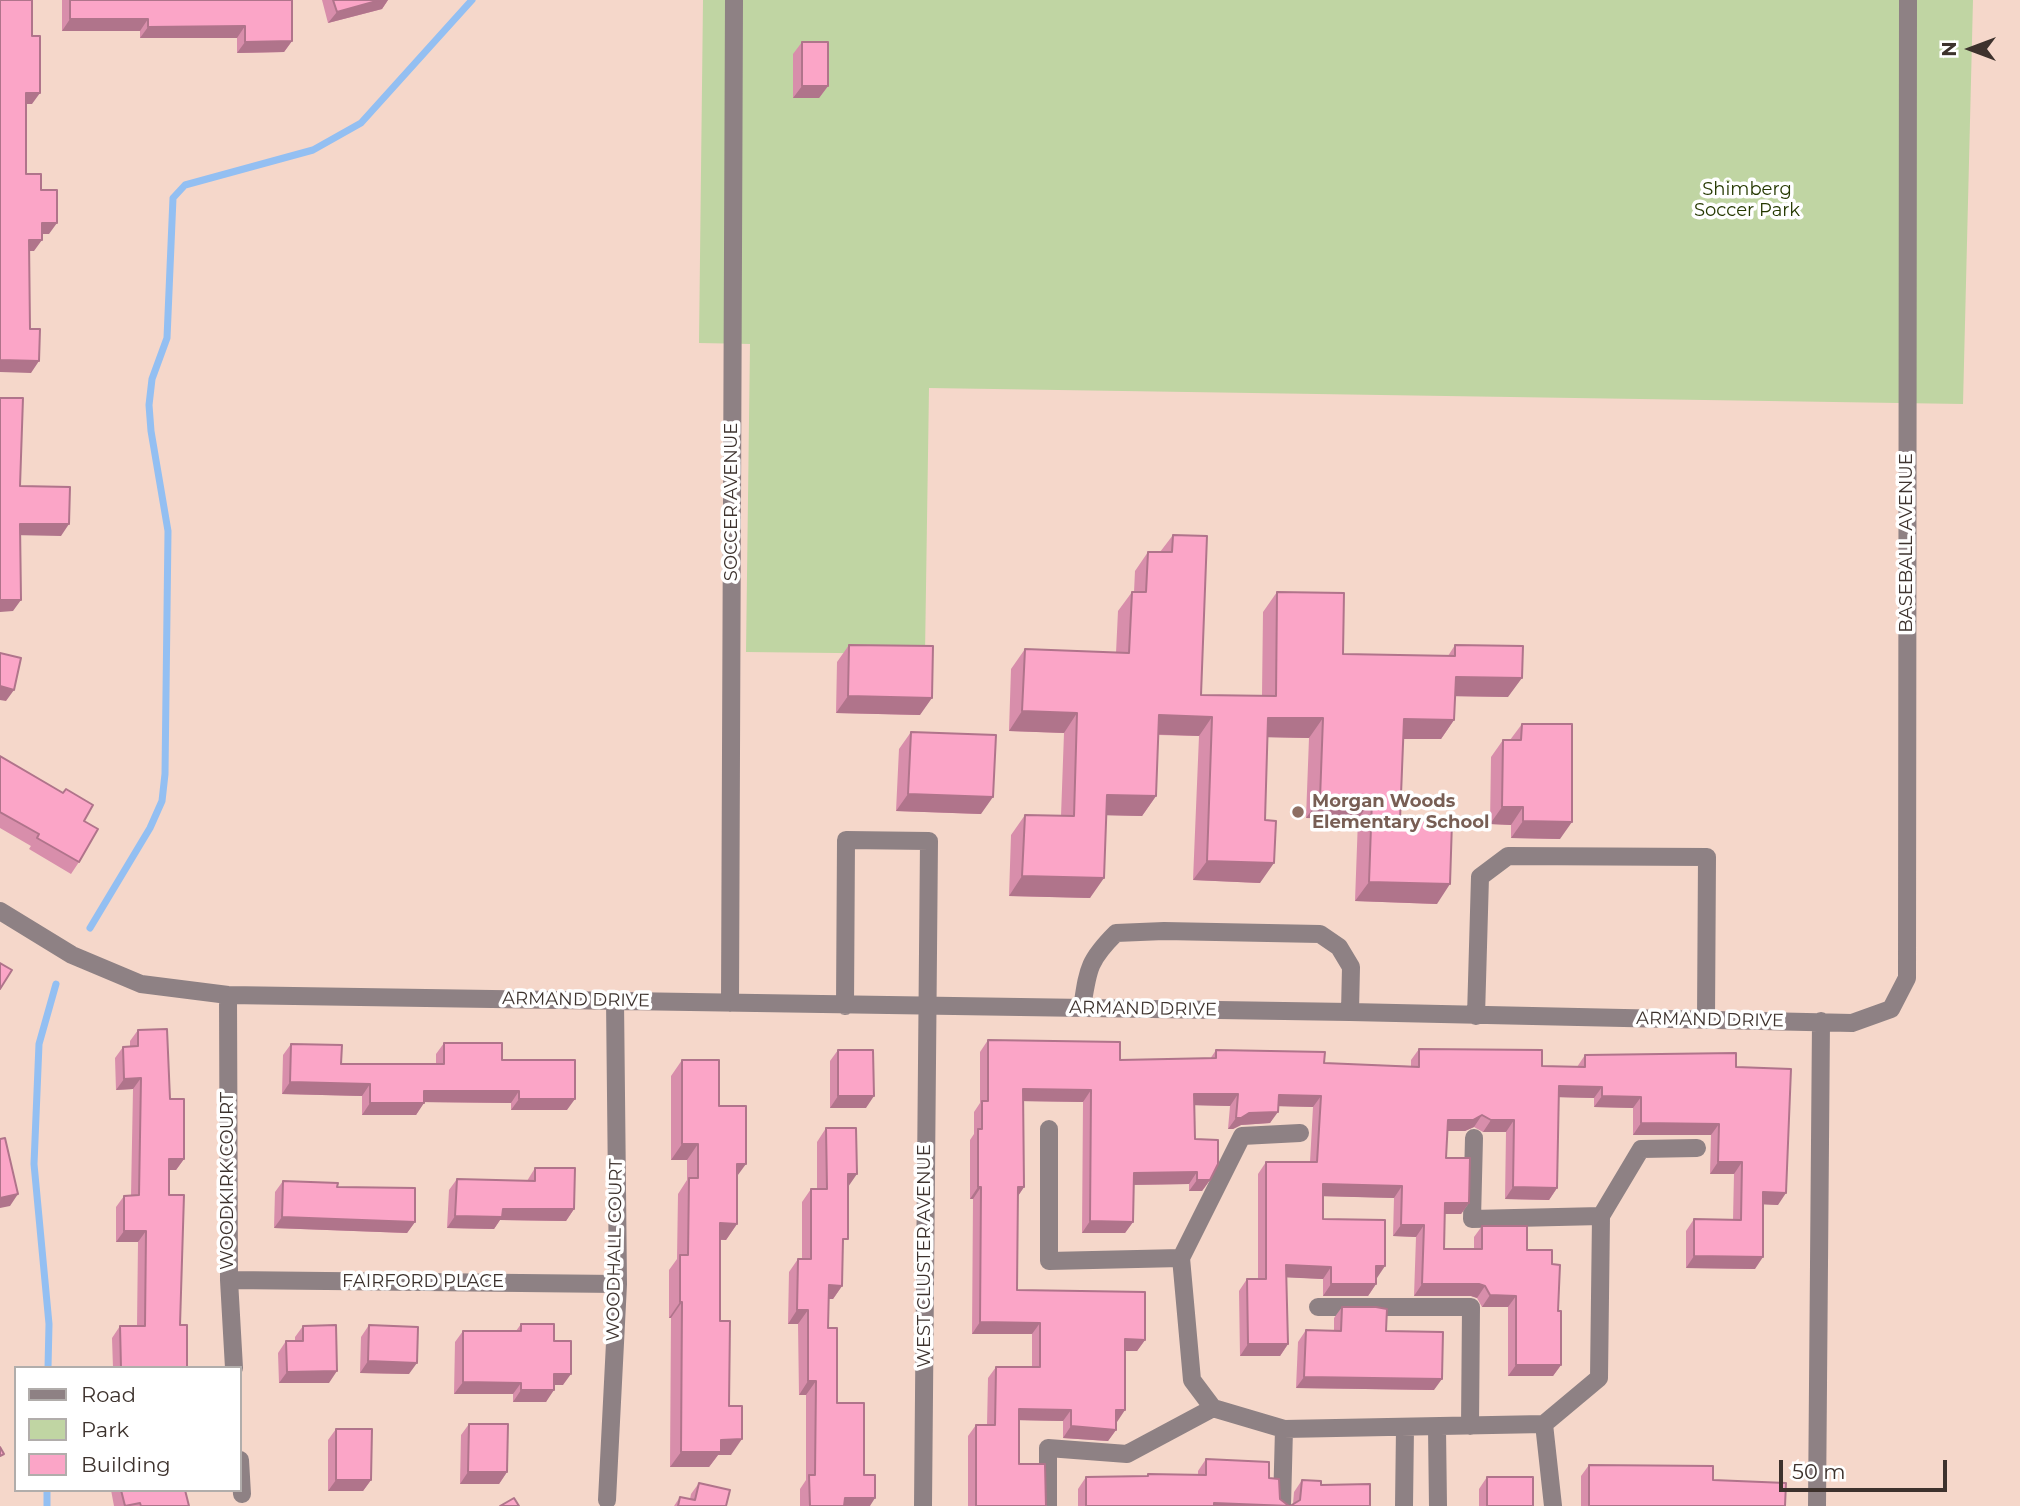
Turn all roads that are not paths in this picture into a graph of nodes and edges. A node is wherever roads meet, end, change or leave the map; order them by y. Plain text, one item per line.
1 (734, 0) edge
2 (1908, 0) edge
3 (0, 911) edge
4 (228, 995) junction
5 (615, 1000) junction
6 (730, 1003) junction
7 (845, 1006) junction
8 (927, 1006) junction
9 (1082, 1008) junction
10 (1350, 1012) junction
11 (1476, 1016) junction
12 (1706, 1019) junction
13 (1821, 1021) junction
14 (1049, 1129) dead end
15 (1300, 1133) dead end
16 (1474, 1138) dead end
17 (1698, 1148) dead end
18 (1601, 1216) junction
19 (1181, 1258) junction
20 (229, 1280) junction
21 (618, 1284) junction
22 (1318, 1307) dead end
23 (234, 1366) edge
24 (1213, 1408) junction
25 (1544, 1424) junction
26 (1470, 1426) junction
27 (1440, 1427) junction
28 (1405, 1428) junction
29 (1284, 1429) junction
30 (607, 1500) dead end
31 (923, 1506) edge
32 (1048, 1506) edge
33 (1282, 1506) edge
34 (1404, 1506) edge
35 (1438, 1506) edge
36 (1553, 1506) edge
37 (1817, 1506) edge

1 - 6 street, SOCCER AVENUE
2 - 13 street, BASEBALL AVENUE
3 - 4 street, ARMAND DRIVE
4 - 5 street, ARMAND DRIVE
4 - 20 street, WOODKIRK COURT
5 - 6 street, ARMAND DRIVE
5 - 21 street, WOODHALL COURT
6 - 7 street, ARMAND DRIVE
7 - 8 street, ARMAND DRIVE
7 - 8 street, WEST CLUSTER AVENUE
8 - 9 street, ARMAND DRIVE
8 - 31 street, WEST CLUSTER AVENUE
9 - 10 street, ARMAND DRIVE
9 - 10 street
10 - 11 street, ARMAND DRIVE
11 - 12 street, ARMAND DRIVE
11 - 12 street
12 - 13 street, ARMAND DRIVE
13 - 37 street
14 - 19 street
15 - 19 street
16 - 18 street
17 - 18 street
18 - 25 street
19 - 24 street
20 - 21 street, FAIRFORD PLACE
20 - 23 street, WOODKIRK COURT
21 - 30 street, WOODHALL COURT
22 - 26 street
24 - 29 street
24 - 32 street
25 - 26 street
25 - 36 street
26 - 27 street
27 - 28 street
27 - 35 street
28 - 29 street
28 - 34 street
29 - 33 street

